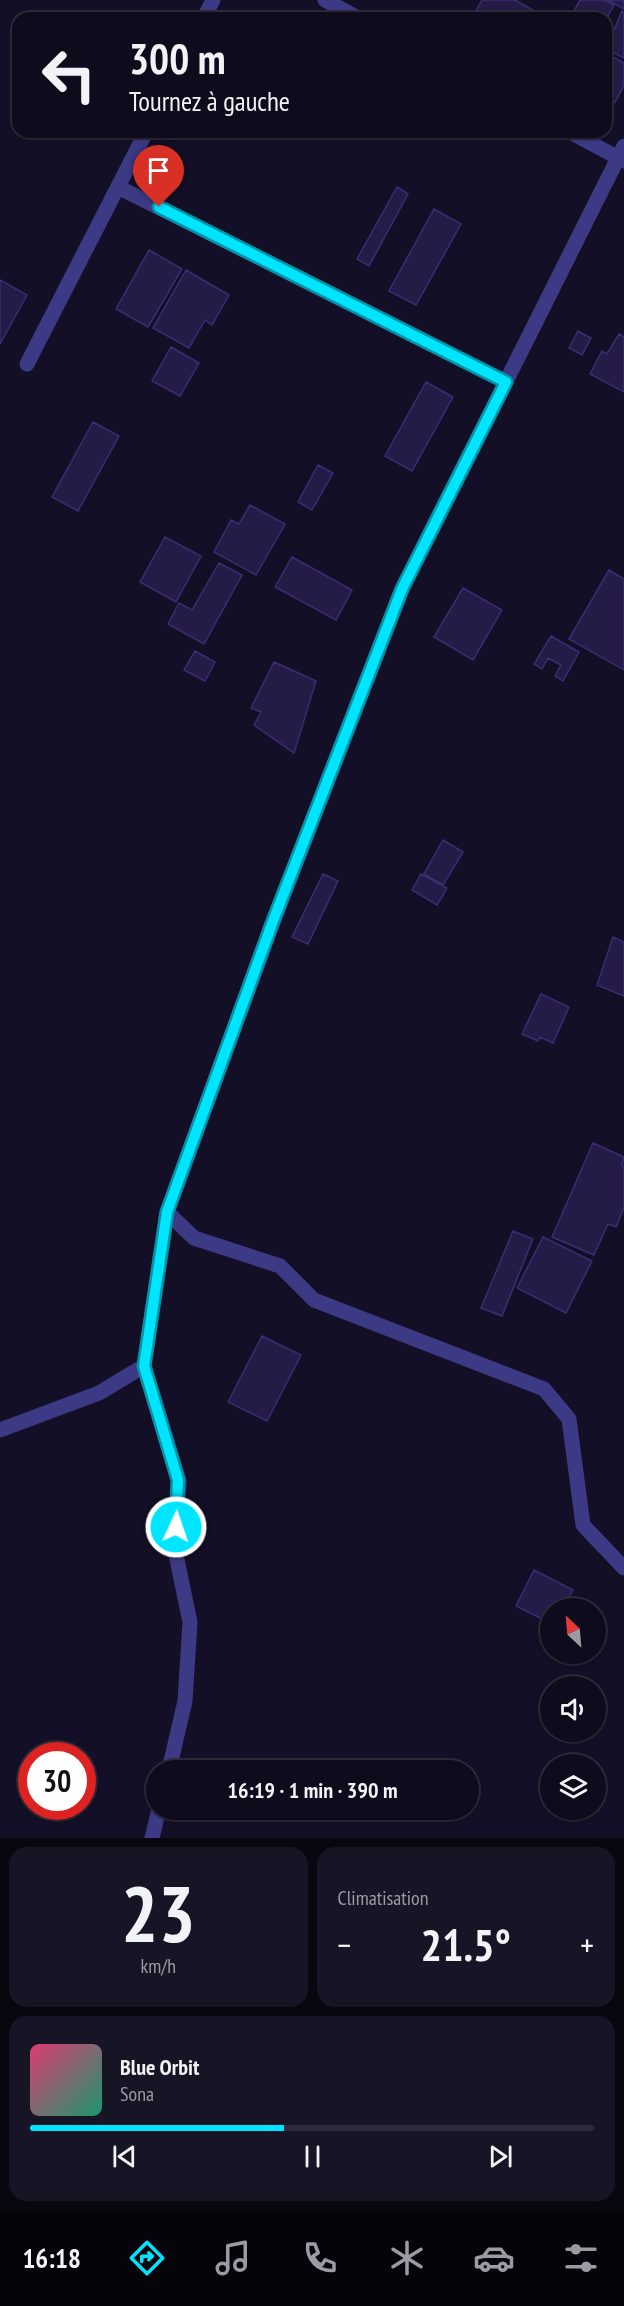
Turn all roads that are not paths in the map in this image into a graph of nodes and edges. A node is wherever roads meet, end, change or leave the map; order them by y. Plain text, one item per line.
1 (325, 0) edge
2 (347, 12) edge
3 (143, 138) edge
4 (584, 138) edge
5 (622, 155) edge
6 (118, 187) junction
7 (27, 364) dead end
8 (506, 382) junction
9 (167, 1212) junction
10 (144, 1366) junction
11 (0, 1430) edge
12 (624, 1568) edge
13 (171, 1760) edge
14 (157, 1820) edge
15 (153, 1838) edge

1 - 2 street
3 - 6 street
4 - 5 street
5 - 8 street
6 - 7 street
6 - 8 street
8 - 9 street
9 - 10 street
9 - 12 street
10 - 11 street
10 - 13 street
14 - 15 street

